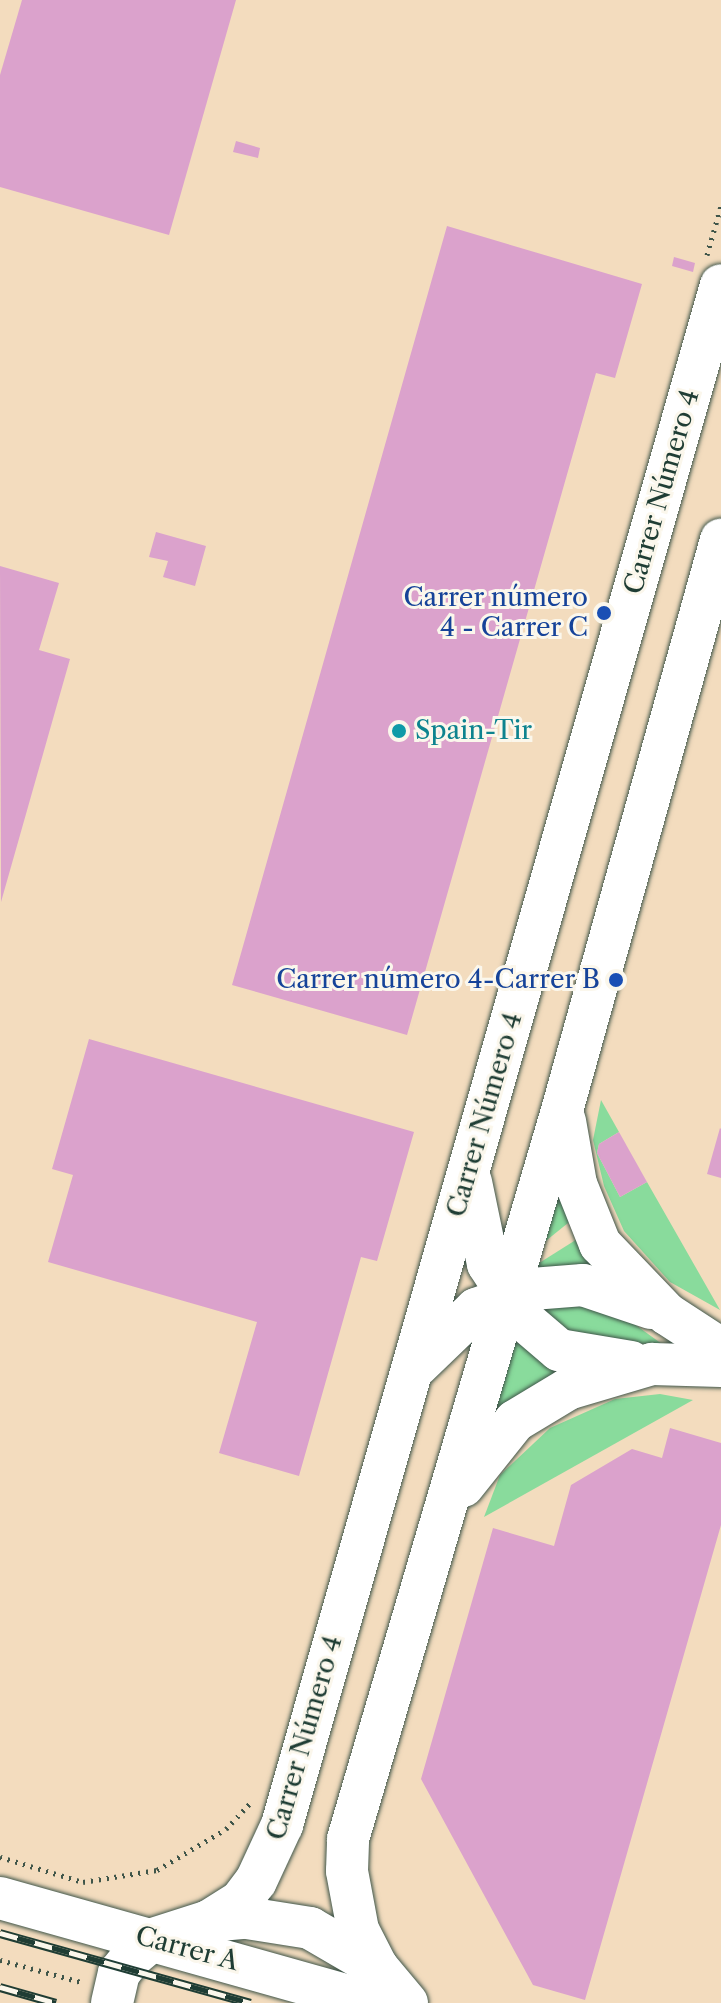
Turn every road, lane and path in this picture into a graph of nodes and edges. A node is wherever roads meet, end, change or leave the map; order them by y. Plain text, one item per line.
1 (716, 260) edge
2 (721, 384) edge
3 (683, 420) junction
4 (721, 540) edge
5 (715, 574) edge
6 (563, 1107) junction
7 (470, 1171) junction
8 (506, 1298) junction
9 (667, 1314) junction
10 (721, 1349) edge
11 (652, 1364) junction
12 (721, 1366) edge
13 (411, 1372) junction
14 (448, 1507) junction
15 (255, 1798) dead end
16 (0, 1857) edge
17 (0, 1898) edge
18 (209, 1921) junction
19 (153, 1939) junction
20 (0, 1960) edge
21 (375, 1985) edge
22 (113, 1997) edge
23 (407, 2003) edge

1 - 3 street, Carrer Número 4
2 - 3 street
3 - 7 street, Carrer Número 4
4 - 5 street
5 - 6 street
6 - 8 street
6 - 9 street
7 - 8 street
7 - 13 street, Carrer Número 4
8 - 9 street
8 - 11 street
8 - 13 street
8 - 14 street
9 - 10 street
11 - 12 street
11 - 14 street
13 - 18 street, Carrer Número 4
14 - 21 street
15 - 16 path
17 - 19 street, Carrer A
18 - 19 street
18 - 21 street
19 - 21 street, Carrer A
19 - 22 street
20 - 22 path
21 - 23 street

